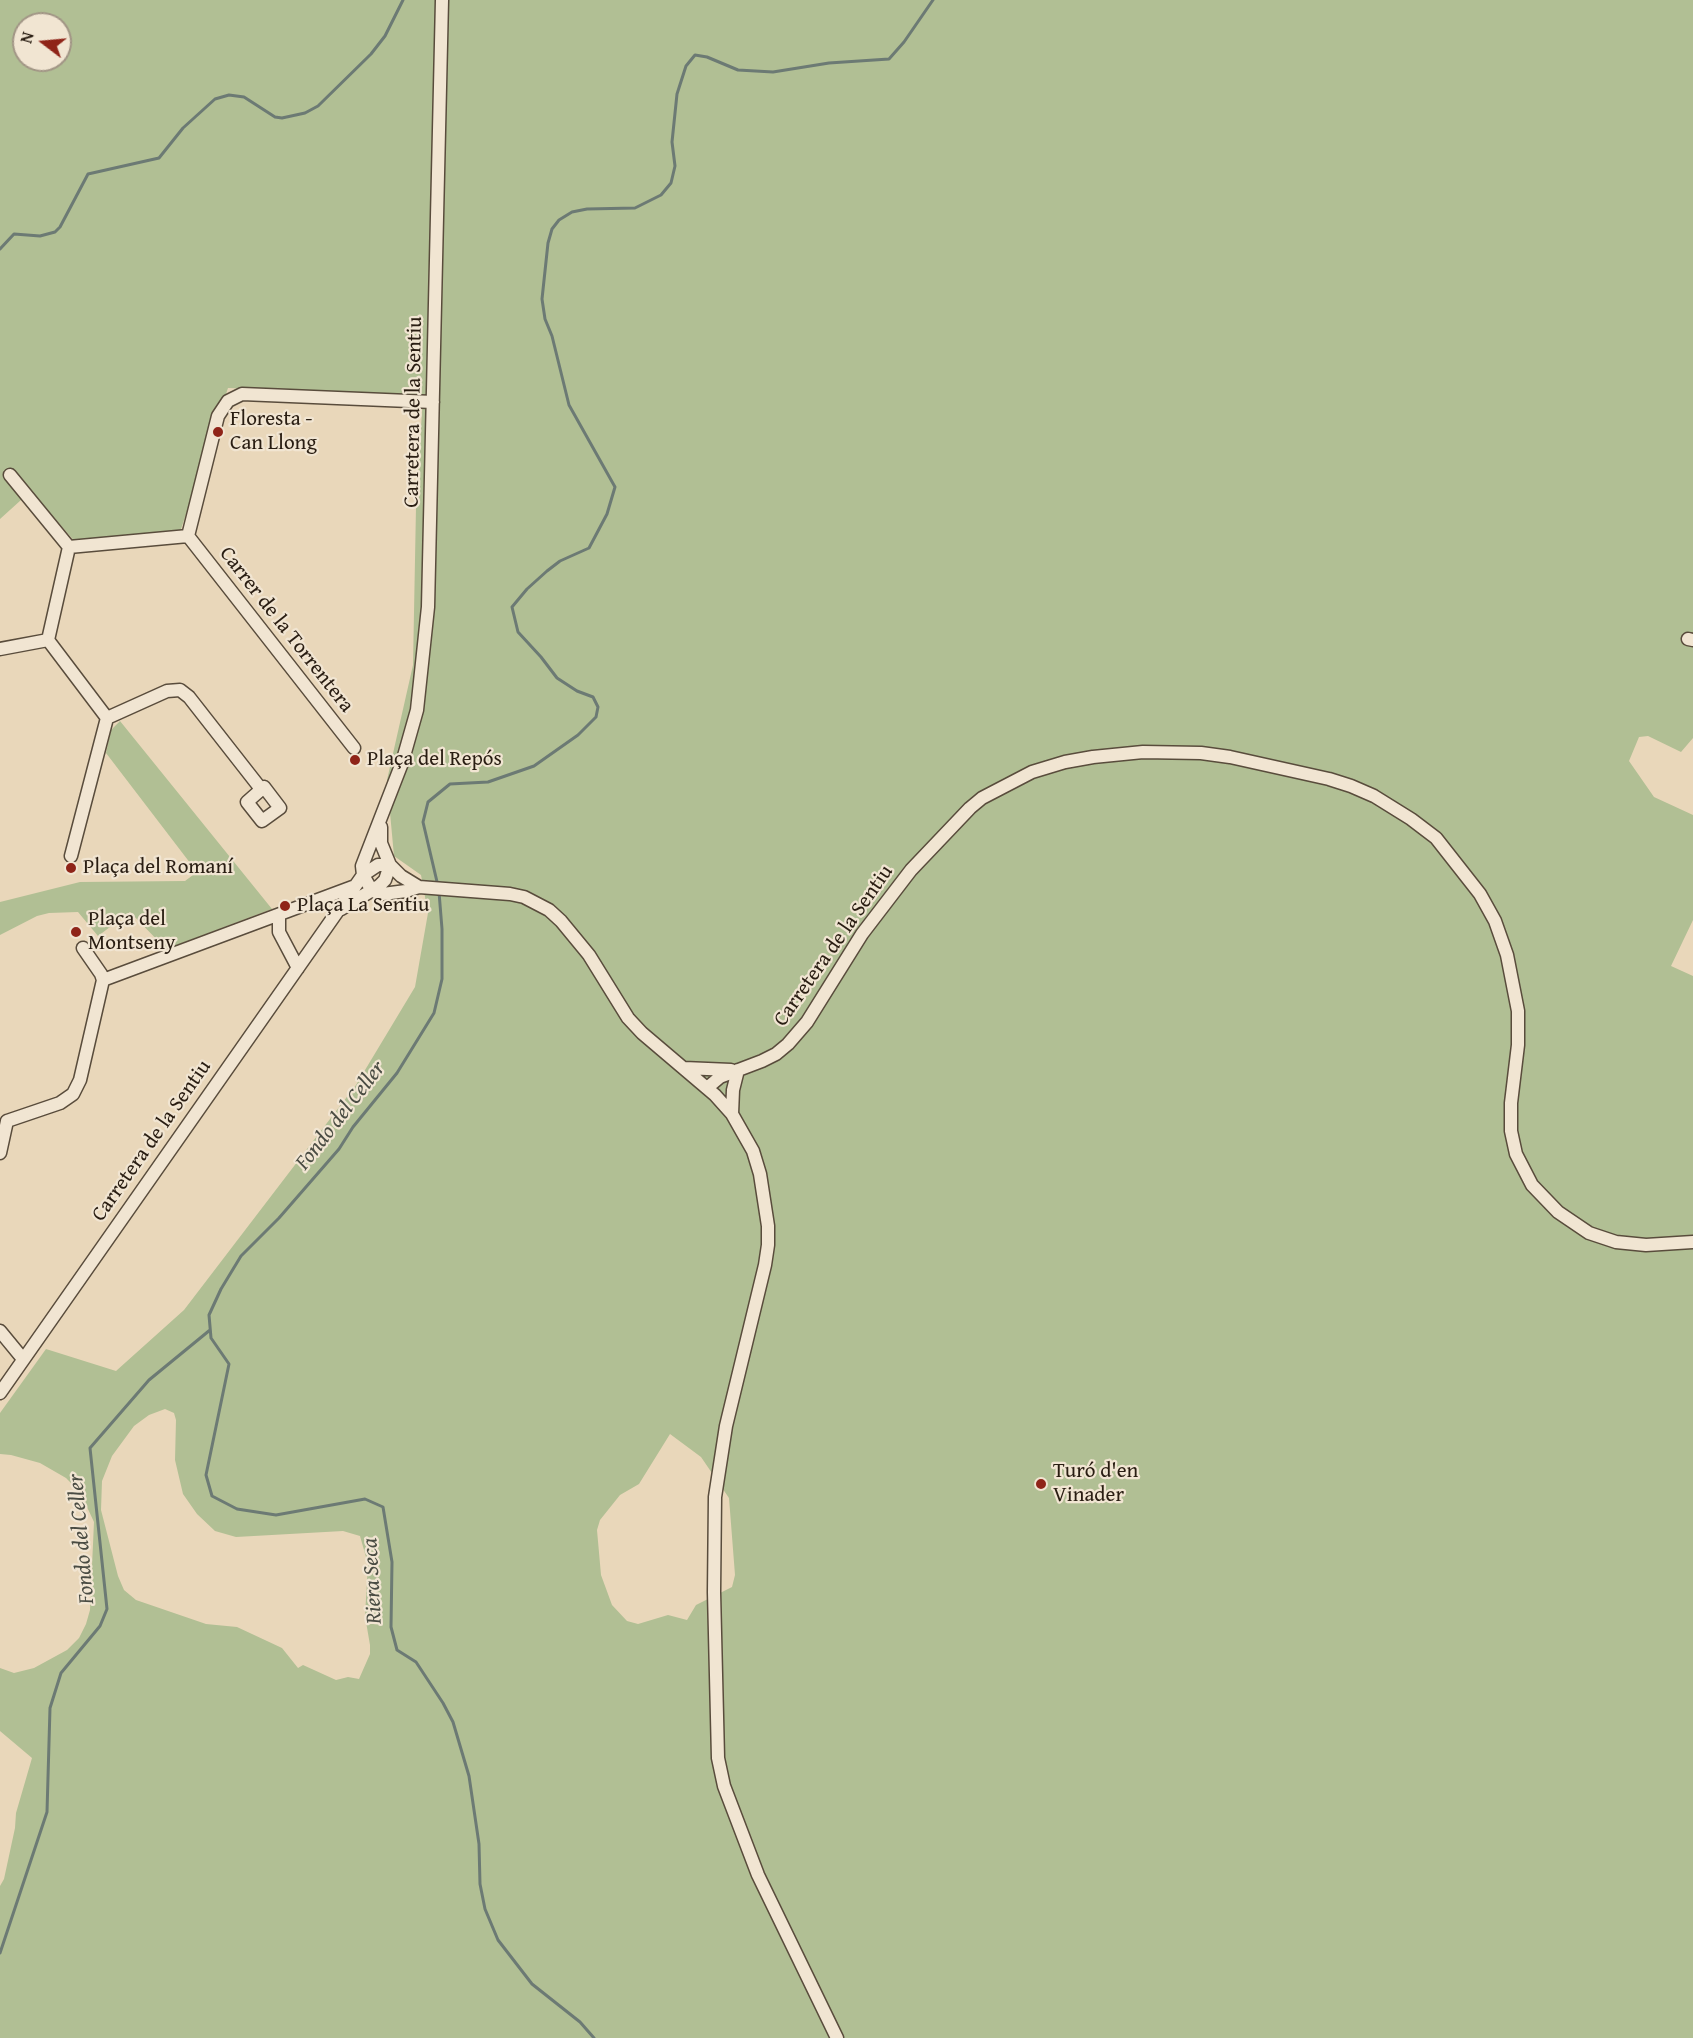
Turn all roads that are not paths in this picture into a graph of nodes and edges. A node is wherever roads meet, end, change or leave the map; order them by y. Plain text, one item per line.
1 (442, 0) edge
2 (433, 402) junction
3 (10, 475) dead end
4 (188, 536) junction
5 (69, 547) junction
6 (48, 640) junction
7 (0, 649) edge
8 (107, 718) junction
9 (354, 748) dead end
10 (261, 789) dead end
11 (381, 819) junction
12 (71, 856) dead end
13 (390, 865) junction
14 (362, 872) junction
15 (355, 886) junction
16 (424, 887) junction
17 (372, 891) junction
18 (336, 892) junction
19 (337, 911) junction
20 (279, 915) junction
21 (256, 924) junction
22 (279, 932) junction
23 (83, 948) dead end
24 (297, 968) junction
25 (103, 980) junction
26 (684, 1068) junction
27 (738, 1070) junction
28 (711, 1092) junction
29 (732, 1114) junction
30 (4, 1116) edge
31 (0, 1153) edge
32 (1693, 1242) edge
33 (0, 1330) edge
34 (23, 1359) junction
35 (0, 1393) edge
36 (837, 2038) edge

1 - 2 street, Carretera de la Sentiu
2 - 4 street
2 - 11 street, Carretera de la Sentiu
3 - 5 street
4 - 5 street
4 - 9 street, Carrer de la Torrentera
5 - 6 street
6 - 7 street
6 - 8 street
8 - 10 street
8 - 12 street
11 - 13 street
11 - 14 street, Carretera de la Sentiu
13 - 14 street
13 - 16 street
13 - 17 street
14 - 15 street, Carretera de la Sentiu
14 - 17 street
14 - 18 street
15 - 18 street
15 - 19 street, Carretera de la Sentiu
16 - 17 street
16 - 26 street
17 - 19 street
18 - 20 street
19 - 24 street, Carretera de la Sentiu
20 - 21 street
20 - 22 street
21 - 22 street
21 - 25 street
22 - 24 street
23 - 25 street
24 - 34 street, Carretera de la Sentiu
25 - 30 street
26 - 27 street, Carretera de la Sentiu
26 - 28 street
27 - 28 street, Carretera de la Sentiu
27 - 29 street
27 - 32 street, Carretera de la Sentiu
28 - 29 street
29 - 36 street
30 - 31 street
33 - 34 street
34 - 35 street, Carretera de la Sentiu

